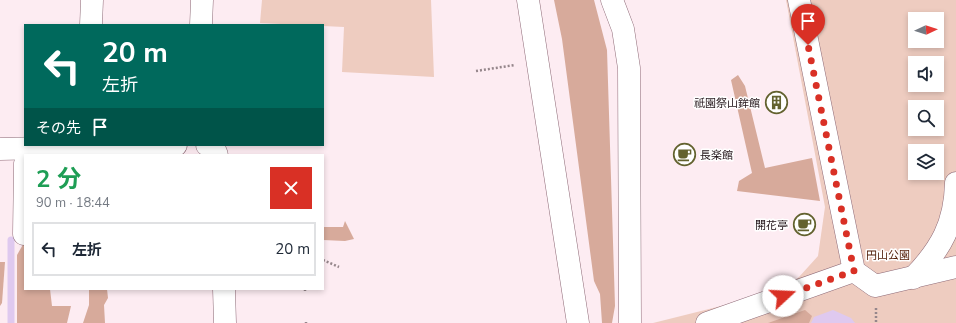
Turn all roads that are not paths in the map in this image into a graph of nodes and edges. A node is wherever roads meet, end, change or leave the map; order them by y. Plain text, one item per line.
1 (92, 0) edge
2 (202, 0) edge
3 (528, 0) edge
4 (612, 0) edge
5 (799, 0) edge
6 (91, 24) edge
7 (201, 24) edge
8 (89, 146) edge
9 (209, 146) edge
10 (0, 149) edge
11 (38, 154) edge
12 (217, 154) edge
13 (24, 156) edge
14 (956, 183) edge
15 (956, 190) edge
16 (956, 268) edge
17 (854, 271) junction
18 (913, 278) junction
19 (224, 290) edge
20 (225, 323) edge
21 (578, 323) edge
22 (630, 323) edge
23 (707, 323) edge

1 - 6 street
2 - 7 street
3 - 21 street
4 - 22 street
5 - 17 street
8 - 11 street
9 - 12 street
10 - 13 street
14 - 15 street
15 - 18 street
16 - 18 street
17 - 18 street
17 - 23 street
19 - 20 street

